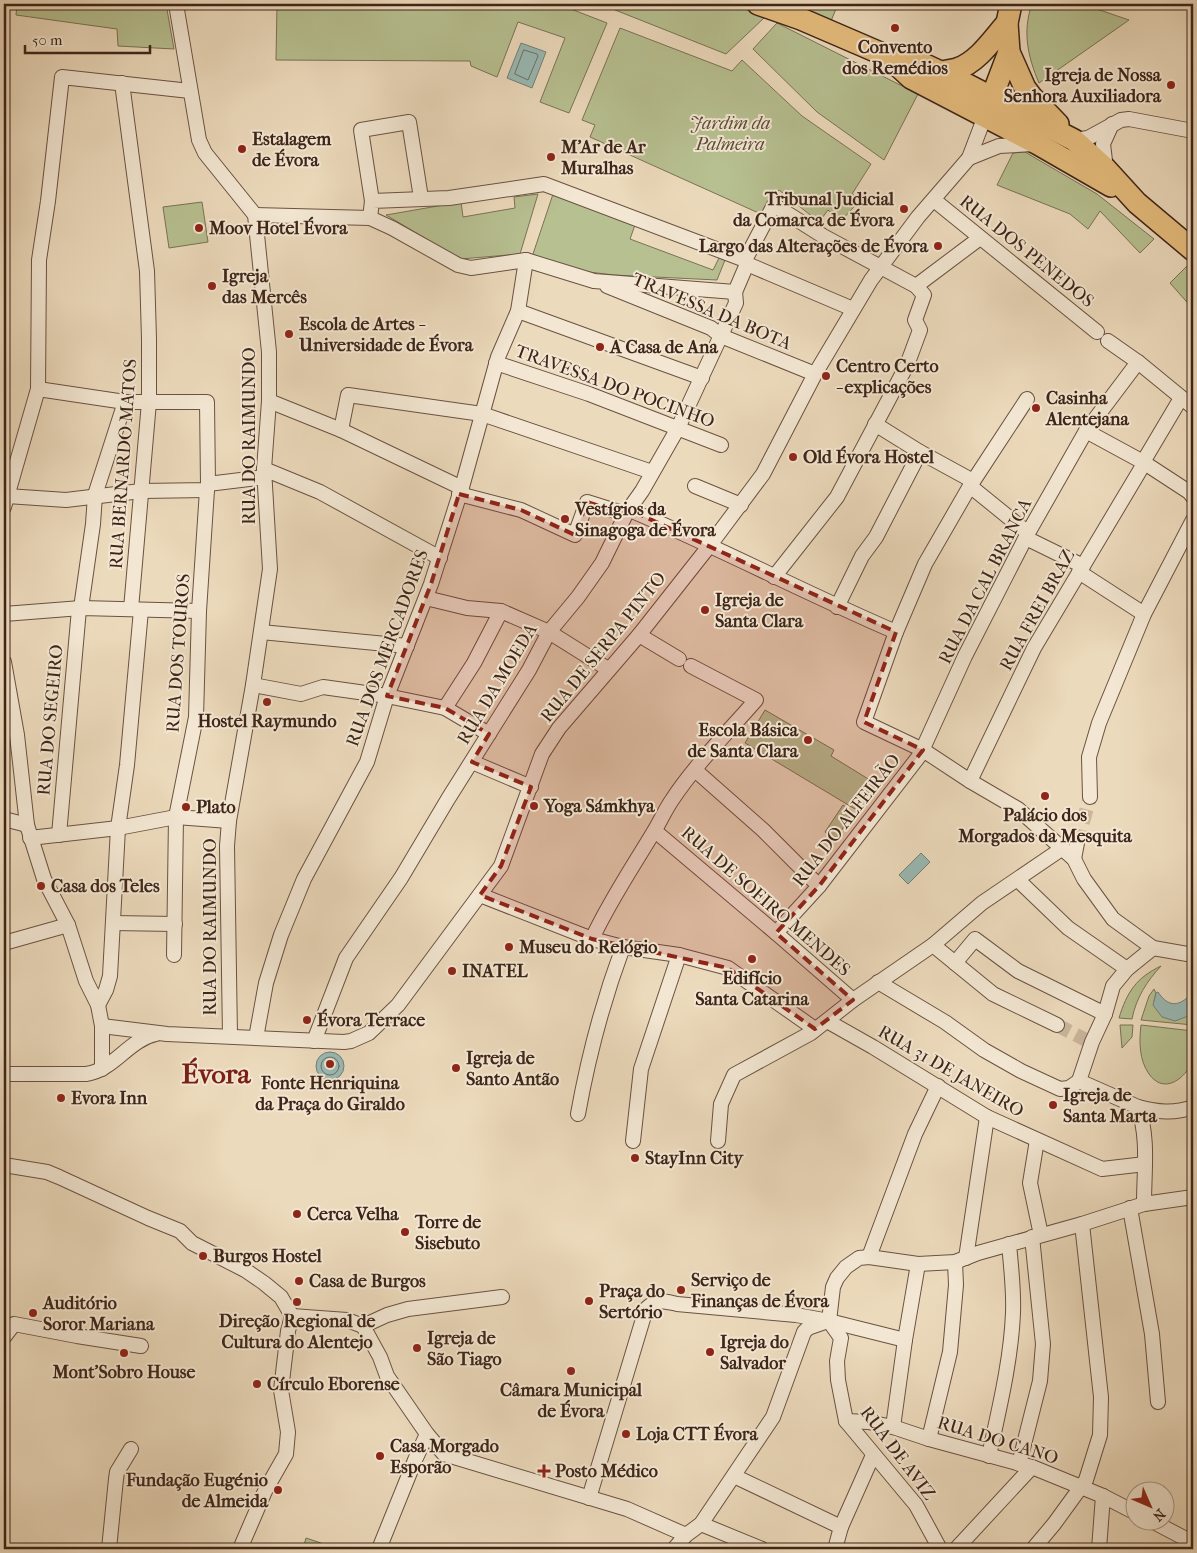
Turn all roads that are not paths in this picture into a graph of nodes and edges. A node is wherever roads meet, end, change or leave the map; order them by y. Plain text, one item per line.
1 (176, 4) edge
2 (758, 4) edge
3 (1009, 13) edge
4 (1009, 52) junction
5 (887, 56) junction
6 (941, 72) junction
7 (122, 83) junction
8 (190, 91) junction
9 (989, 107) junction
10 (1113, 124) junction
11 (1193, 131) edge
12 (1074, 140) junction
13 (1038, 144) junction
14 (969, 158) junction
15 (1106, 169) junction
16 (420, 198) junction
17 (934, 200) junction
18 (372, 201) junction
19 (1138, 202) junction
20 (255, 215) junction
21 (370, 218) junction
22 (980, 238) junction
23 (1193, 250) edge
24 (526, 260) junction
25 (746, 262) junction
26 (880, 266) junction
27 (594, 281) junction
28 (916, 286) junction
29 (735, 292) junction
30 (853, 309) junction
31 (518, 311) junction
32 (722, 336) junction
33 (1138, 362) junction
34 (496, 363) junction
35 (815, 374) junction
36 (702, 378) junction
37 (38, 389) junction
38 (1181, 398) junction
39 (1027, 399) dead end
40 (269, 401) junction
41 (125, 402) junction
42 (150, 402) junction
43 (1193, 407) edge
44 (482, 414) junction
45 (875, 424) junction
46 (678, 428) junction
47 (341, 430) junction
48 (1086, 432) junction
49 (721, 445) dead end
50 (920, 452) junction
51 (1143, 462) junction
52 (652, 472) junction
53 (264, 473) junction
54 (972, 483) junction
55 (695, 486) dead end
56 (208, 487) junction
57 (141, 491) junction
58 (460, 491) junction
59 (94, 495) junction
60 (1193, 497) edge
61 (6, 501) edge
62 (740, 505) junction
63 (627, 512) junction
64 (1193, 520) edge
65 (1027, 536) junction
66 (710, 545) junction
67 (440, 558) junction
68 (1081, 569) junction
69 (774, 577) junction
70 (426, 598) junction
71 (837, 607) junction
72 (80, 608) junction
73 (136, 610) junction
74 (199, 611) junction
75 (501, 611) junction
76 (4, 614) edge
77 (1144, 614) junction
78 (261, 632) junction
79 (549, 632) junction
80 (896, 632) junction
81 (638, 635) junction
82 (407, 646) junction
83 (4, 662) edge
84 (608, 669) junction
85 (253, 685) junction
86 (387, 696) junction
87 (445, 708) junction
88 (489, 734) junction
89 (923, 750) junction
90 (472, 762) junction
91 (695, 770) junction
92 (970, 781) junction
93 (531, 787) junction
94 (1090, 797) tunnel mouth
95 (176, 817) junction
96 (4, 819) edge
97 (229, 822) junction
98 (118, 828) junction
99 (655, 831) junction
100 (28, 832) junction
101 (59, 835) junction
102 (1077, 843) tunnel mouth
103 (1063, 848) junction
104 (1074, 859) junction
105 (1018, 880) junction
106 (819, 886) junction
107 (480, 895) junction
108 (113, 923) junction
109 (175, 924) junction
110 (68, 925) junction
111 (776, 933) junction
112 (592, 939) junction
113 (4, 943) edge
114 (933, 945) junction
115 (623, 947) junction
116 (1153, 948) junction
117 (680, 955) junction
118 (1193, 955) edge
119 (174, 956) dead end
120 (955, 963) junction
121 (1127, 969) junction
122 (878, 982) junction
123 (853, 1000) junction
124 (98, 1005) junction
125 (1105, 1014) junction
126 (821, 1025) junction
127 (1056, 1025) tunnel mouth
128 (102, 1026) junction
129 (159, 1034) junction
130 (230, 1036) junction
131 (256, 1038) junction
132 (314, 1041) junction
133 (97, 1071) junction
134 (4, 1074) edge
135 (1079, 1081) junction
136 (938, 1086) junction
137 (1138, 1107) junction
138 (1193, 1107) edge
139 (578, 1114) dead end
140 (987, 1117) junction
141 (718, 1140) dead end
142 (1037, 1140) junction
143 (633, 1141) dead end
144 (1145, 1164) junction
145 (4, 1165) edge
146 (1193, 1197) edge
147 (1144, 1204) junction
148 (1130, 1208) junction
149 (1082, 1224) junction
150 (1036, 1236) junction
151 (1009, 1244) junction
152 (868, 1257) junction
153 (961, 1260) junction
154 (918, 1264) junction
155 (502, 1296) dead end
156 (292, 1316) junction
157 (829, 1321) junction
158 (363, 1326) junction
159 (4, 1337) edge
160 (905, 1340) junction
161 (141, 1346) dead end
162 (1158, 1402) dead end
163 (846, 1421) junction
164 (893, 1427) junction
165 (428, 1434) junction
166 (929, 1439) junction
167 (131, 1449) dead end
168 (873, 1455) junction
169 (989, 1456) junction
170 (1025, 1466) junction
171 (734, 1476) junction
172 (1081, 1487) junction
173 (1103, 1496) junction
174 (589, 1498) junction
175 (1124, 1507) edge
176 (701, 1524) junction
177 (841, 1527) junction
178 (1168, 1530) edge
179 (686, 1535) junction
180 (1193, 1540) edge
181 (109, 1549) edge
182 (240, 1549) edge
183 (379, 1549) edge
184 (674, 1549) edge
185 (762, 1549) edge
186 (835, 1549) edge
187 (940, 1549) edge
188 (956, 1549) edge
189 (1033, 1549) edge
190 (1099, 1549) edge
191 (1192, 1549) edge

1 - 8 street
2 - 5 main road
3 - 4 main road
3 - 6 main road
4 - 9 main road
4 - 12 main road
5 - 6 main road
5 - 9 main road
6 - 9 main road
7 - 8 street
7 - 37 street
7 - 42 street, RUA BERNARDO MATOS
8 - 20 street
9 - 12 main road
9 - 13 main road
9 - 14 street
10 - 11 street
10 - 12 street
10 - 15 street
12 - 15 main road
13 - 14 street
13 - 19 main road
14 - 17 street
15 - 19 main road
16 - 18 street
16 - 18 street
16 - 25 street
17 - 22 street, RUA DOS PENEDOS
17 - 26 street
18 - 21 street
19 - 23 main road
20 - 21 street
20 - 40 street, RUA DO RAIMUNDO
21 - 24 street
22 - 28 street
22 - 33 street, RUA DOS PENEDOS
24 - 27 street
24 - 31 street, RUA DOS MERCADORES
25 - 26 street, RUA DA MOEDA
25 - 29 street, RUA DA MOEDA
25 - 30 street
26 - 28 street
26 - 30 street, RUA DE SERPA PINTO
27 - 29 street
27 - 32 street, TRAVESSA DA BOTA
28 - 45 street
29 - 32 street, RUA DA MOEDA
30 - 35 street, RUA DE SERPA PINTO
31 - 34 street, RUA DOS MERCADORES
31 - 36 street
32 - 35 street, TRAVESSA DA BOTA
32 - 36 street, RUA DA MOEDA
33 - 38 street, RUA DOS PENEDOS
33 - 48 street, RUA DA CAL BRANCA
34 - 44 street, RUA DOS MERCADORES
34 - 46 street, TRAVESSA DO POCINHO
35 - 62 street, RUA DE SERPA PINTO
36 - 46 street, RUA DA MOEDA
37 - 41 street
37 - 61 street
38 - 43 street, RUA DOS PENEDOS
38 - 51 street, RUA FREI BRAZ
39 - 54 street
40 - 47 street
40 - 53 street, RUA DO RAIMUNDO
41 - 42 street
41 - 59 street, RUA DO SEGEIRO
42 - 56 street, RUA DOS TOUROS
42 - 57 street, RUA BERNARDO MATOS
44 - 47 street
44 - 52 street
44 - 58 street, RUA DOS MERCADORES
45 - 50 street
45 - 69 street
46 - 49 street, TRAVESSA DO POCINHO
46 - 52 street, RUA DA MOEDA
47 - 58 street
48 - 51 street
48 - 65 street, RUA DA CAL BRANCA
50 - 54 street
50 - 71 street
51 - 60 street
51 - 68 street, RUA FREI BRAZ
52 - 63 street, RUA DA MOEDA
53 - 56 street
53 - 67 street
53 - 78 street, RUA DO RAIMUNDO
54 - 65 street
54 - 80 street
55 - 62 street
56 - 57 street
56 - 74 street, RUA DOS TOUROS
57 - 59 street
57 - 73 street, RUA BERNARDO MATOS
58 - 63 street
58 - 67 street, RUA DOS MERCADORES
59 - 61 street
59 - 72 street, RUA DO SEGEIRO
62 - 66 street, RUA DE SERPA PINTO
63 - 66 street
63 - 79 street, RUA DA MOEDA
64 - 77 street
65 - 68 street
65 - 89 street, RUA DA CAL BRANCA
66 - 69 street
66 - 81 street, RUA DE SERPA PINTO
67 - 70 street, RUA DOS MERCADORES
68 - 77 street
68 - 92 street, RUA FREI BRAZ
69 - 71 street
70 - 75 street
70 - 82 street, RUA DOS MERCADORES
71 - 80 street
72 - 73 street
72 - 76 street
72 - 101 street, RUA DO SEGEIRO
73 - 74 street
73 - 98 street, RUA BERNARDO MATOS
74 - 95 street, RUA DOS TOUROS
75 - 79 street
75 - 87 street
77 - 94 street
78 - 82 street
78 - 85 street, RUA DO RAIMUNDO
79 - 84 street
79 - 88 street, RUA DA MOEDA
80 - 89 street
81 - 84 street, RUA DE SERPA PINTO
81 - 91 street
82 - 86 street, RUA DOS MERCADORES
83 - 100 street
84 - 93 street, RUA DE SERPA PINTO
85 - 86 street
85 - 97 street, RUA DO RAIMUNDO
86 - 87 street
86 - 131 street, RUA DOS MERCADORES
87 - 88 street
88 - 90 street, RUA DA MOEDA
89 - 92 street
89 - 106 street, RUA DO ALFEIRÃO
90 - 93 street
90 - 132 street, RUA DA MOEDA
91 - 99 street
91 - 106 street
92 - 103 street
93 - 107 street, RUA DE SERPA PINTO
95 - 97 street
95 - 98 street
95 - 109 street, RUA DOS TOUROS
96 - 100 street
97 - 130 street, RUA DO RAIMUNDO
98 - 101 street
98 - 108 street, RUA BERNARDO MATOS
99 - 111 street, RUA DE SOEIRO MENDES
99 - 112 street
100 - 101 street
100 - 110 street
102 - 104 street
103 - 104 street
103 - 105 street
104 - 116 street
105 - 114 street
105 - 121 street
106 - 111 street, RUA DO ALFEIRÃO
107 - 112 street, RUA 31 DE JANEIRO
107 - 132 street, RUA DE SERPA PINTO
108 - 109 street
108 - 124 street, RUA BERNARDO MATOS
109 - 119 street, RUA DOS TOUROS
110 - 113 street
110 - 124 street
111 - 123 street, RUA DE SOEIRO MENDES
112 - 115 street, RUA 31 DE JANEIRO
114 - 120 street
114 - 122 street
115 - 117 street, RUA 31 DE JANEIRO
115 - 139 street
116 - 118 street
116 - 121 street
117 - 126 street, RUA 31 DE JANEIRO
117 - 143 street
120 - 125 street
120 - 127 street
121 - 125 street
122 - 123 street
122 - 135 street
123 - 126 street
124 - 128 street
125 - 135 street
126 - 136 street, RUA 31 DE JANEIRO
126 - 141 street
128 - 129 street
128 - 133 street
129 - 130 street
129 - 133 street
130 - 131 street
131 - 132 street
133 - 134 street
135 - 137 street
136 - 140 street, RUA 31 DE JANEIRO
136 - 152 street
137 - 138 street
137 - 144 street
140 - 142 street, RUA 31 DE JANEIRO
140 - 153 street
142 - 144 street, RUA 31 DE JANEIRO
142 - 150 street
144 - 147 street
145 - 156 street
146 - 147 street
147 - 148 street
148 - 149 street
148 - 162 street
149 - 150 street
149 - 172 street
150 - 151 street
150 - 170 street
151 - 153 street
151 - 169 street
152 - 154 street
152 - 157 street
153 - 154 street
153 - 166 street
154 - 160 street
155 - 158 street
156 - 158 street
156 - 182 street
157 - 160 street
157 - 163 street, RUA DE AVIZ
157 - 171 street
157 - 174 street
158 - 165 street
159 - 161 street
160 - 164 street
163 - 164 street, RUA DO CANO
163 - 168 street, RUA DE AVIZ
164 - 166 street, RUA DO CANO
165 - 174 street
165 - 183 street
166 - 169 street, RUA DO CANO
167 - 181 street
168 - 177 street
168 - 187 street, RUA DE AVIZ
169 - 170 street, RUA DO CANO
170 - 172 street, RUA DO CANO
170 - 188 street
171 - 176 street
171 - 177 street
172 - 173 street, RUA DO CANO
172 - 189 street
173 - 175 street, RUA DO CANO
173 - 190 street
174 - 179 street
176 - 179 street
176 - 185 street
177 - 186 street
178 - 180 street
179 - 184 street
180 - 191 street

